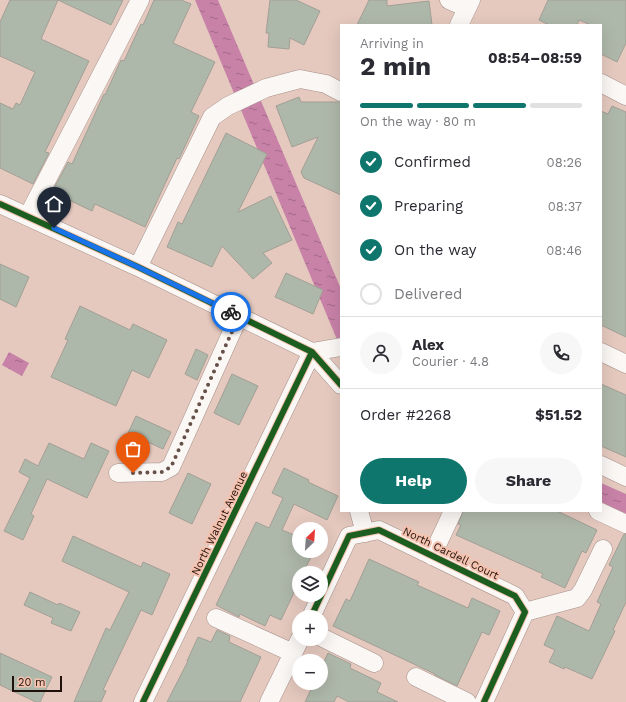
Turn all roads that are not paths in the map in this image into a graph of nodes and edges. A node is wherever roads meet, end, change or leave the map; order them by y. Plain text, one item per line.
1 (140, 0) edge
2 (449, 0) edge
3 (469, 4) edge
4 (459, 24) edge
5 (602, 84) edge
6 (340, 91) edge
7 (626, 96) edge
8 (0, 204) edge
9 (28, 216) junction
10 (138, 267) junction
11 (239, 316) junction
12 (340, 347) edge
13 (312, 352) junction
14 (602, 352) edge
15 (626, 364) edge
16 (340, 384) edge
17 (602, 465) edge
18 (118, 473) dead end
19 (626, 477) edge
20 (359, 512) edge
21 (453, 512) edge
22 (600, 512) edge
23 (626, 524) edge
24 (365, 533) junction
25 (603, 549) dead end
26 (432, 556) junction
27 (313, 610) edge
28 (525, 612) junction
29 (216, 618) dead end
30 (328, 640) edge
31 (292, 645) edge
32 (296, 646) edge
33 (374, 663) dead end
34 (416, 677) dead end
35 (143, 702) edge
36 (269, 702) edge
37 (467, 702) edge
38 (484, 702) edge

1 - 9 street
2 - 3 street
3 - 4 street
5 - 7 street
6 - 10 street
8 - 9 street
9 - 10 street
10 - 11 street
11 - 13 street
11 - 18 street
12 - 13 street
13 - 16 street
13 - 35 street, North Walnut Avenue
14 - 15 street
17 - 19 street
20 - 24 street
21 - 26 street
22 - 23 street
24 - 26 street, North Cardell Court
24 - 27 street, North Cardell Court
25 - 28 street
26 - 28 street, North Cardell Court
28 - 38 street
29 - 31 street
30 - 33 street
32 - 36 street
34 - 37 street

